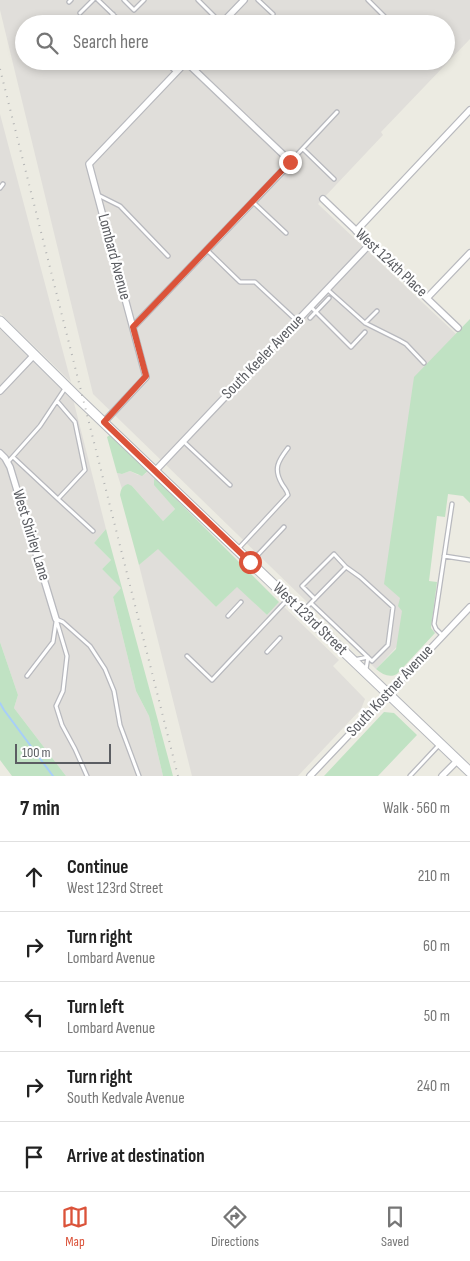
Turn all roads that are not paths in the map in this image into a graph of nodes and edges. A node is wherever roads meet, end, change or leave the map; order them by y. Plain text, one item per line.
1 (93, 0) edge
2 (98, 0) edge
3 (124, 0) edge
4 (144, 0) edge
5 (198, 0) edge
6 (244, 0) edge
7 (258, 0) edge
8 (368, 0) edge
9 (80, 13) dead end
10 (113, 14) edge
11 (273, 14) dead end
12 (212, 15) edge
13 (230, 15) edge
14 (383, 15) edge
15 (194, 70) edge
16 (176, 72) edge
17 (470, 110) edge
18 (337, 112) dead end
19 (303, 149) junction
20 (290, 162) junction
21 (334, 179) dead end
22 (3, 184) dead end
23 (0, 188) edge
24 (97, 194) junction
25 (323, 200) dead end
26 (253, 202) junction
27 (356, 231) junction
28 (286, 233) dead end
29 (370, 244) junction
30 (207, 250) junction
31 (470, 253) edge
32 (168, 256) dead end
33 (328, 289) junction
34 (329, 298) dead end
35 (428, 298) junction
36 (311, 307) junction
37 (377, 311) dead end
38 (316, 312) junction
39 (310, 318) dead end
40 (0, 321) edge
41 (297, 321) junction
42 (365, 323) junction
43 (133, 327) junction
44 (458, 328) dead end
45 (366, 332) dead end
46 (35, 354) junction
47 (424, 362) dead end
48 (67, 386) junction
49 (0, 391) edge
50 (58, 401) junction
51 (104, 422) junction
52 (183, 441) junction
53 (288, 448) dead end
54 (0, 453) edge
55 (13, 457) junction
56 (8, 462) junction
57 (155, 471) junction
58 (230, 485) dead end
59 (58, 499) junction
60 (452, 504) dead end
61 (284, 527) dead end
62 (93, 530) dead end
63 (237, 549) junction
64 (444, 556) junction
65 (470, 560) edge
66 (250, 562) junction
67 (346, 567) junction
68 (288, 598) junction
69 (315, 599) junction
70 (241, 602) dead end
71 (311, 603) junction
72 (470, 606) edge
73 (302, 612) junction
74 (228, 616) dead end
75 (56, 619) junction
76 (443, 635) junction
77 (280, 638) dead end
78 (267, 652) dead end
79 (187, 656) dead end
80 (368, 658) junction
81 (354, 661) junction
82 (366, 673) junction
83 (27, 676) dead end
84 (388, 694) junction
85 (440, 744) junction
86 (458, 760) junction
87 (470, 772) edge
88 (87, 776) edge
89 (139, 776) edge
90 (310, 776) edge
91 (410, 776) edge
92 (442, 776) edge

1 - 9 lane
2 - 10 lane
3 - 4 lane
5 - 12 lane
6 - 13 street
7 - 11 lane
8 - 14 lane
15 - 20 street
16 - 24 street, Lombard Avenue
17 - 27 street
18 - 19 lane
19 - 20 lane
19 - 21 lane
20 - 26 street
22 - 23 lane
24 - 32 lane
24 - 43 street, Lombard Avenue
25 - 27 street, West 124th Place
26 - 28 lane
26 - 30 street
27 - 29 street, West 124th Place
29 - 33 street, South Keeler Avenue
29 - 35 street, West 124th Place
30 - 41 lane
30 - 43 street
31 - 35 street
33 - 36 street, South Keeler Avenue
33 - 42 lane
34 - 38 lane
35 - 44 street, West 124th Place
36 - 38 lane
36 - 41 street, South Keeler Avenue
37 - 42 lane
38 - 39 lane
38 - 45 lane
40 - 46 street, West 123rd Street
41 - 52 street, South Keeler Avenue
42 - 47 lane
43 - 51 street, Lombard Avenue
46 - 48 street, West 123rd Street
46 - 49 street
48 - 50 lane
48 - 51 street, West 123rd Street
50 - 55 lane
50 - 59 lane
51 - 57 street, West 123rd Street
52 - 57 street, South Keeler Avenue
52 - 58 lane
53 - 63 lane
54 - 56 street, West Shirley Lane
55 - 56 lane
55 - 59 lane
56 - 75 street, West Shirley Lane
57 - 63 street, West 123rd Street
59 - 62 lane
60 - 64 lane
61 - 66 lane
63 - 66 street, West 123rd Street
64 - 65 lane
64 - 76 lane
66 - 68 street, West 123rd Street
67 - 69 lane
67 - 69 lane
67 - 80 lane
68 - 73 street, West 123rd Street
68 - 79 lane
69 - 71 lane
70 - 74 lane
71 - 73 lane
71 - 80 lane
72 - 76 street, South Kostner Avenue
73 - 81 street, West 123rd Street
75 - 83 lane
75 - 88 lane
75 - 89 lane
76 - 84 street, South Kostner Avenue
77 - 78 lane
80 - 81 lane
80 - 82 lane
81 - 82 street, West 123rd Street
82 - 84 street, West 123rd Street
84 - 85 street, West 123rd Street
84 - 90 street, South Kostner Avenue
85 - 86 street, West 123rd Street
85 - 91 lane
86 - 87 street, West 123rd Street
86 - 92 street

